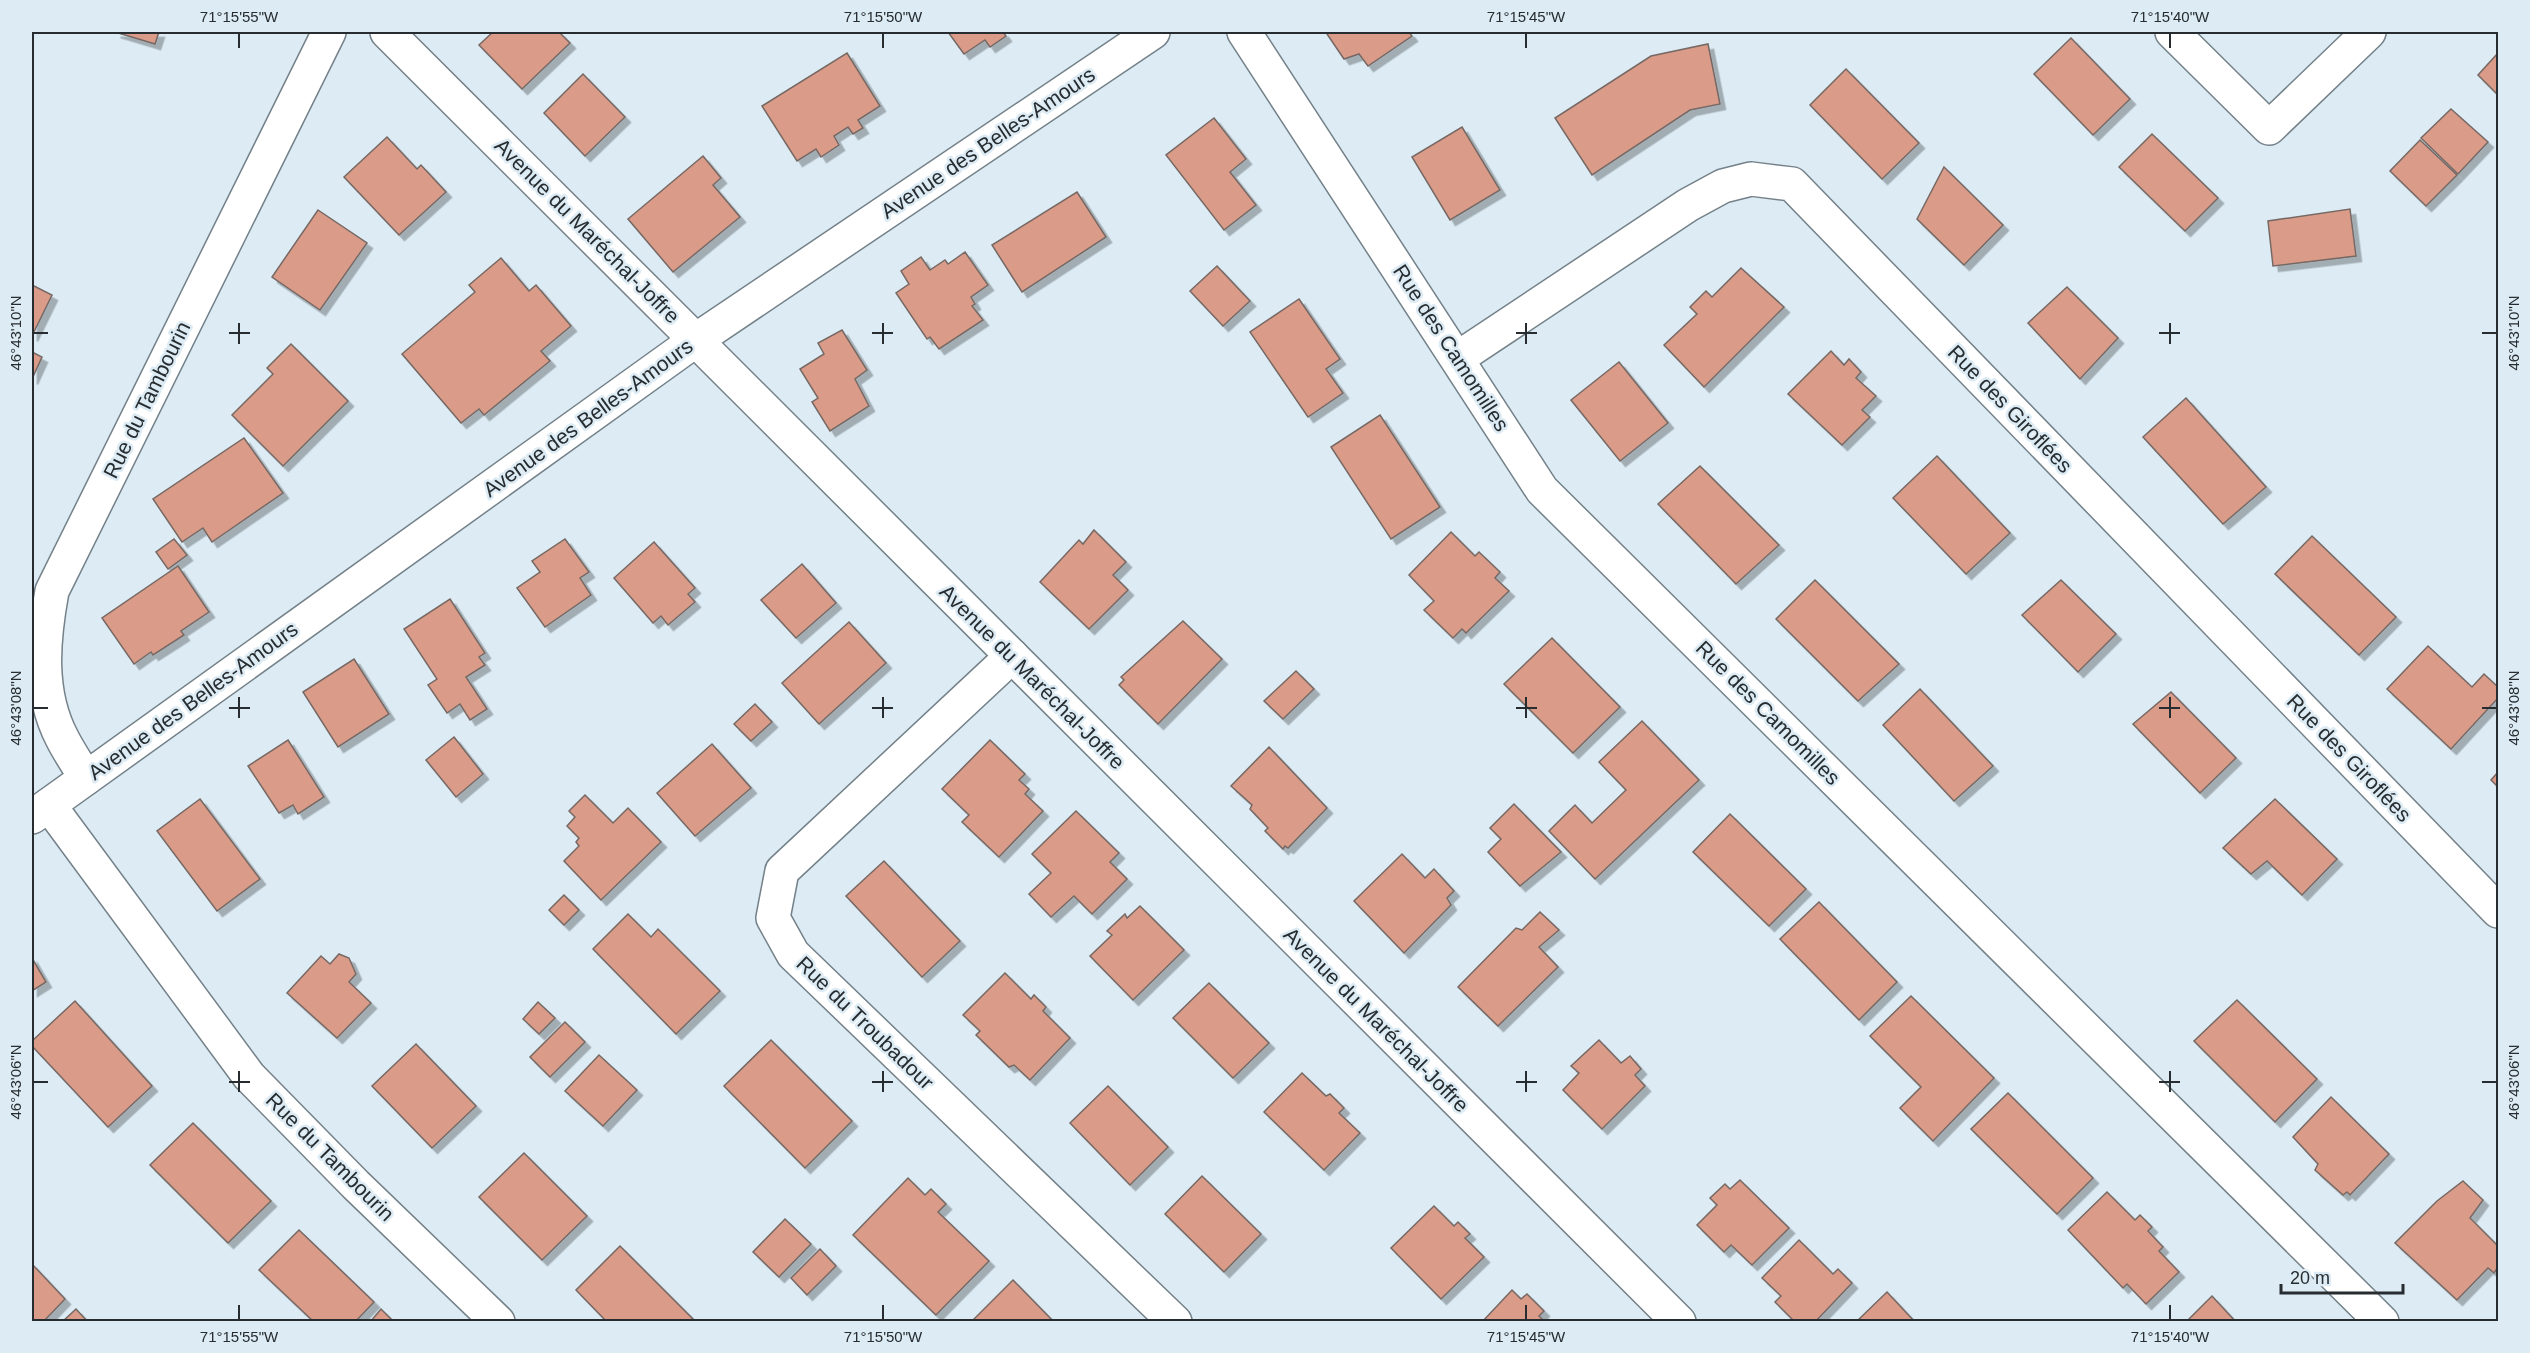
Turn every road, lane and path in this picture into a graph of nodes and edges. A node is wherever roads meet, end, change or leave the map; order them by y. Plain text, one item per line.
1 (329, 32) edge
2 (387, 32) edge
3 (1153, 32) edge
4 (1244, 32) edge
5 (2172, 32) edge
6 (2370, 32) edge
7 (696, 340) junction
8 (1458, 358) junction
9 (1011, 656) junction
10 (86, 778) junction
11 (40, 811) edge
12 (2499, 911) edge
13 (498, 1322) edge
14 (1175, 1322) edge
15 (1678, 1322) edge
16 (2382, 1322) edge

1 - 10 street, Rue du Tambourin
2 - 7 street, Avenue du Maréchal-Joffre
3 - 7 street, Avenue des Belles-Amours
4 - 8 street, Rue des Camomilles
5 - 6 street
7 - 9 street, Avenue du Maréchal-Joffre
7 - 10 street, Avenue des Belles-Amours
8 - 12 street, Rue des Giroflées
8 - 16 street, Rue des Camomilles
9 - 14 street, Rue du Troubadour
9 - 15 street, Avenue du Maréchal-Joffre
10 - 11 street, Avenue des Belles-Amours
11 - 13 street, Rue du Tambourin

